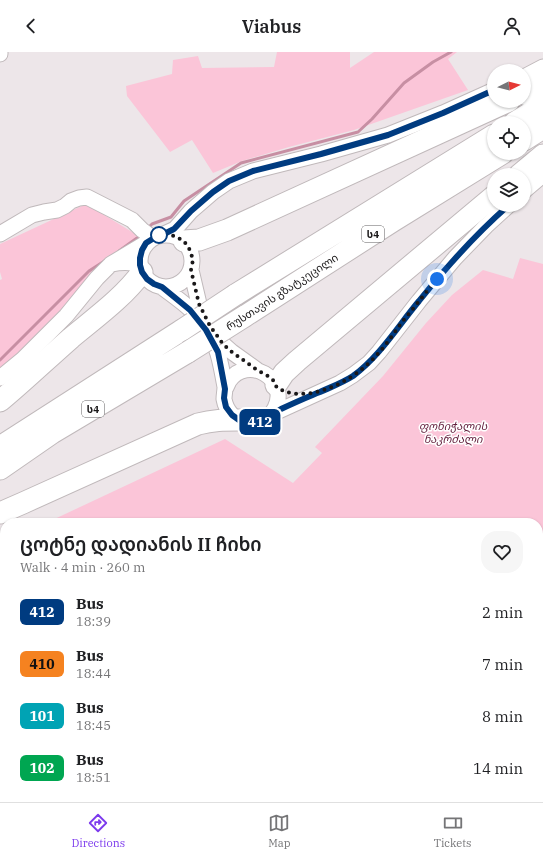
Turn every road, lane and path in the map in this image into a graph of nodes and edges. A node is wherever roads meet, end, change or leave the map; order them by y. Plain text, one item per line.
1 (543, 68) edge
2 (531, 74) edge
3 (543, 86) edge
4 (531, 91) edge
5 (487, 93) edge
6 (543, 105) edge
7 (494, 108) edge
8 (525, 116) edge
9 (543, 128) edge
10 (531, 136) edge
11 (487, 139) edge
12 (543, 154) edge
13 (492, 160) edge
14 (527, 168) edge
15 (543, 175) edge
16 (531, 186) edge
17 (487, 202) edge
18 (200, 203) junction
19 (501, 212) edge
20 (0, 234) edge
21 (155, 238) junction
22 (183, 241) junction
23 (111, 264) junction
24 (141, 269) junction
25 (191, 270) junction
26 (162, 287) junction
27 (257, 370) junction
28 (0, 378) edge
29 (276, 387) junction
30 (225, 389) junction
31 (320, 392) junction
32 (0, 401) edge
33 (272, 414) junction
34 (239, 420) junction
35 (0, 447) edge
36 (0, 469) edge
37 (0, 513) edge

1 - 2 street
3 - 4 highway
5 - 18 street
6 - 8 highway
7 - 22 highway
9 - 10 highway
11 - 35 highway, რუსთავის გზატკეცილი / ს4, bridge
12 - 14 highway
13 - 36 highway, რუსთავის გზატკეცილი / ს4, bridge
15 - 16 street
17 - 29 highway
18 - 21 street
18 - 22 street
19 - 31 street
20 - 21 street
21 - 22 street
21 - 23 street
21 - 24 street
22 - 25 street
23 - 24 street
23 - 28 street
24 - 26 street
24 - 32 highway
25 - 26 street
25 - 27 street
26 - 30 street
27 - 29 street
27 - 30 street
29 - 31 street
29 - 33 street
30 - 34 street
31 - 33 street
33 - 34 street
34 - 37 highway

